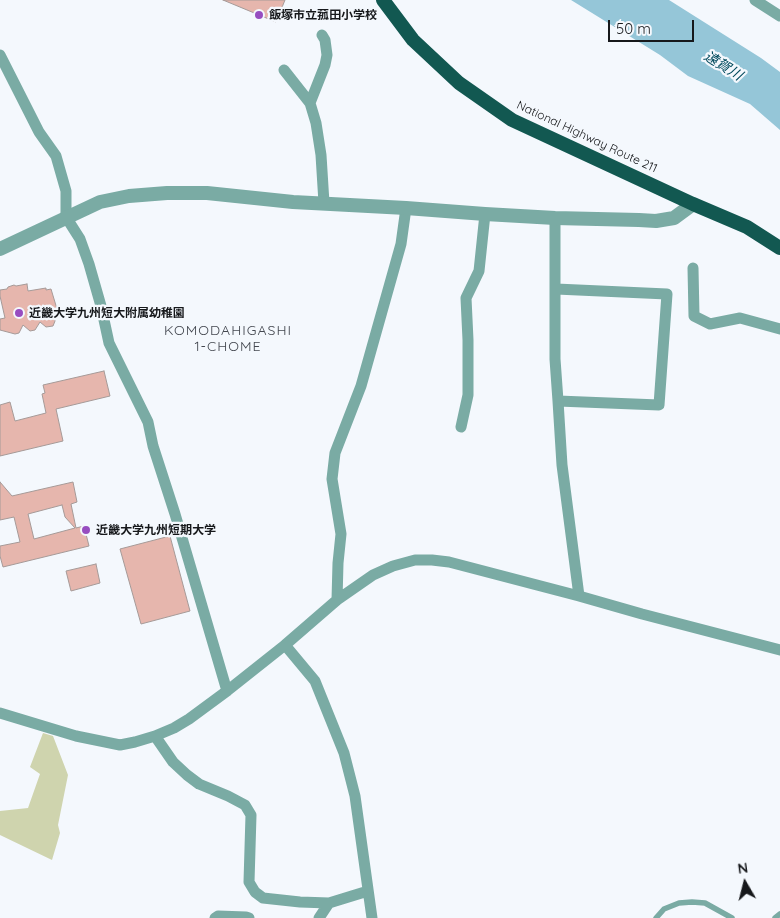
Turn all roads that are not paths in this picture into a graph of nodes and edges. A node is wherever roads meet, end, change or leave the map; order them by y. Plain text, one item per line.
1 (383, 0) edge
2 (755, 0) edge
3 (780, 16) edge
4 (322, 35) dead end
5 (0, 55) edge
6 (284, 70) dead end
7 (310, 102) junction
8 (324, 203) junction
9 (693, 204) junction
10 (406, 208) junction
11 (485, 214) junction
12 (66, 217) junction
13 (555, 218) junction
14 (780, 248) edge
15 (0, 249) edge
16 (693, 268) dead end
17 (556, 289) junction
18 (780, 329) edge
19 (558, 401) junction
20 (461, 427) dead end
21 (579, 596) junction
22 (337, 600) junction
23 (285, 645) junction
24 (780, 650) edge
25 (227, 691) junction
26 (0, 713) edge
27 (154, 736) junction
28 (368, 891) junction
29 (329, 903) junction
30 (780, 914) edge
31 (214, 918) edge
32 (249, 918) edge
33 (319, 918) edge
34 (372, 918) edge
35 (656, 918) edge
36 (732, 918) edge
37 (775, 918) edge

1 - 9 highway, National Highway Route 211
2 - 3 street
4 - 7 street
5 - 12 street
6 - 7 street
7 - 8 street
8 - 10 street
8 - 12 street
9 - 13 street
9 - 14 highway, National Highway Route 211
10 - 11 street
10 - 22 street
11 - 13 street
11 - 20 street
12 - 15 street
12 - 25 street
13 - 17 street
16 - 18 street
17 - 19 street
17 - 19 street
19 - 21 street
21 - 22 street
21 - 24 street
22 - 23 street
23 - 25 street
23 - 28 street
25 - 27 street
26 - 27 street
27 - 29 street
28 - 29 street
28 - 34 street
29 - 33 street
30 - 37 lane
31 - 32 street
35 - 36 lane

